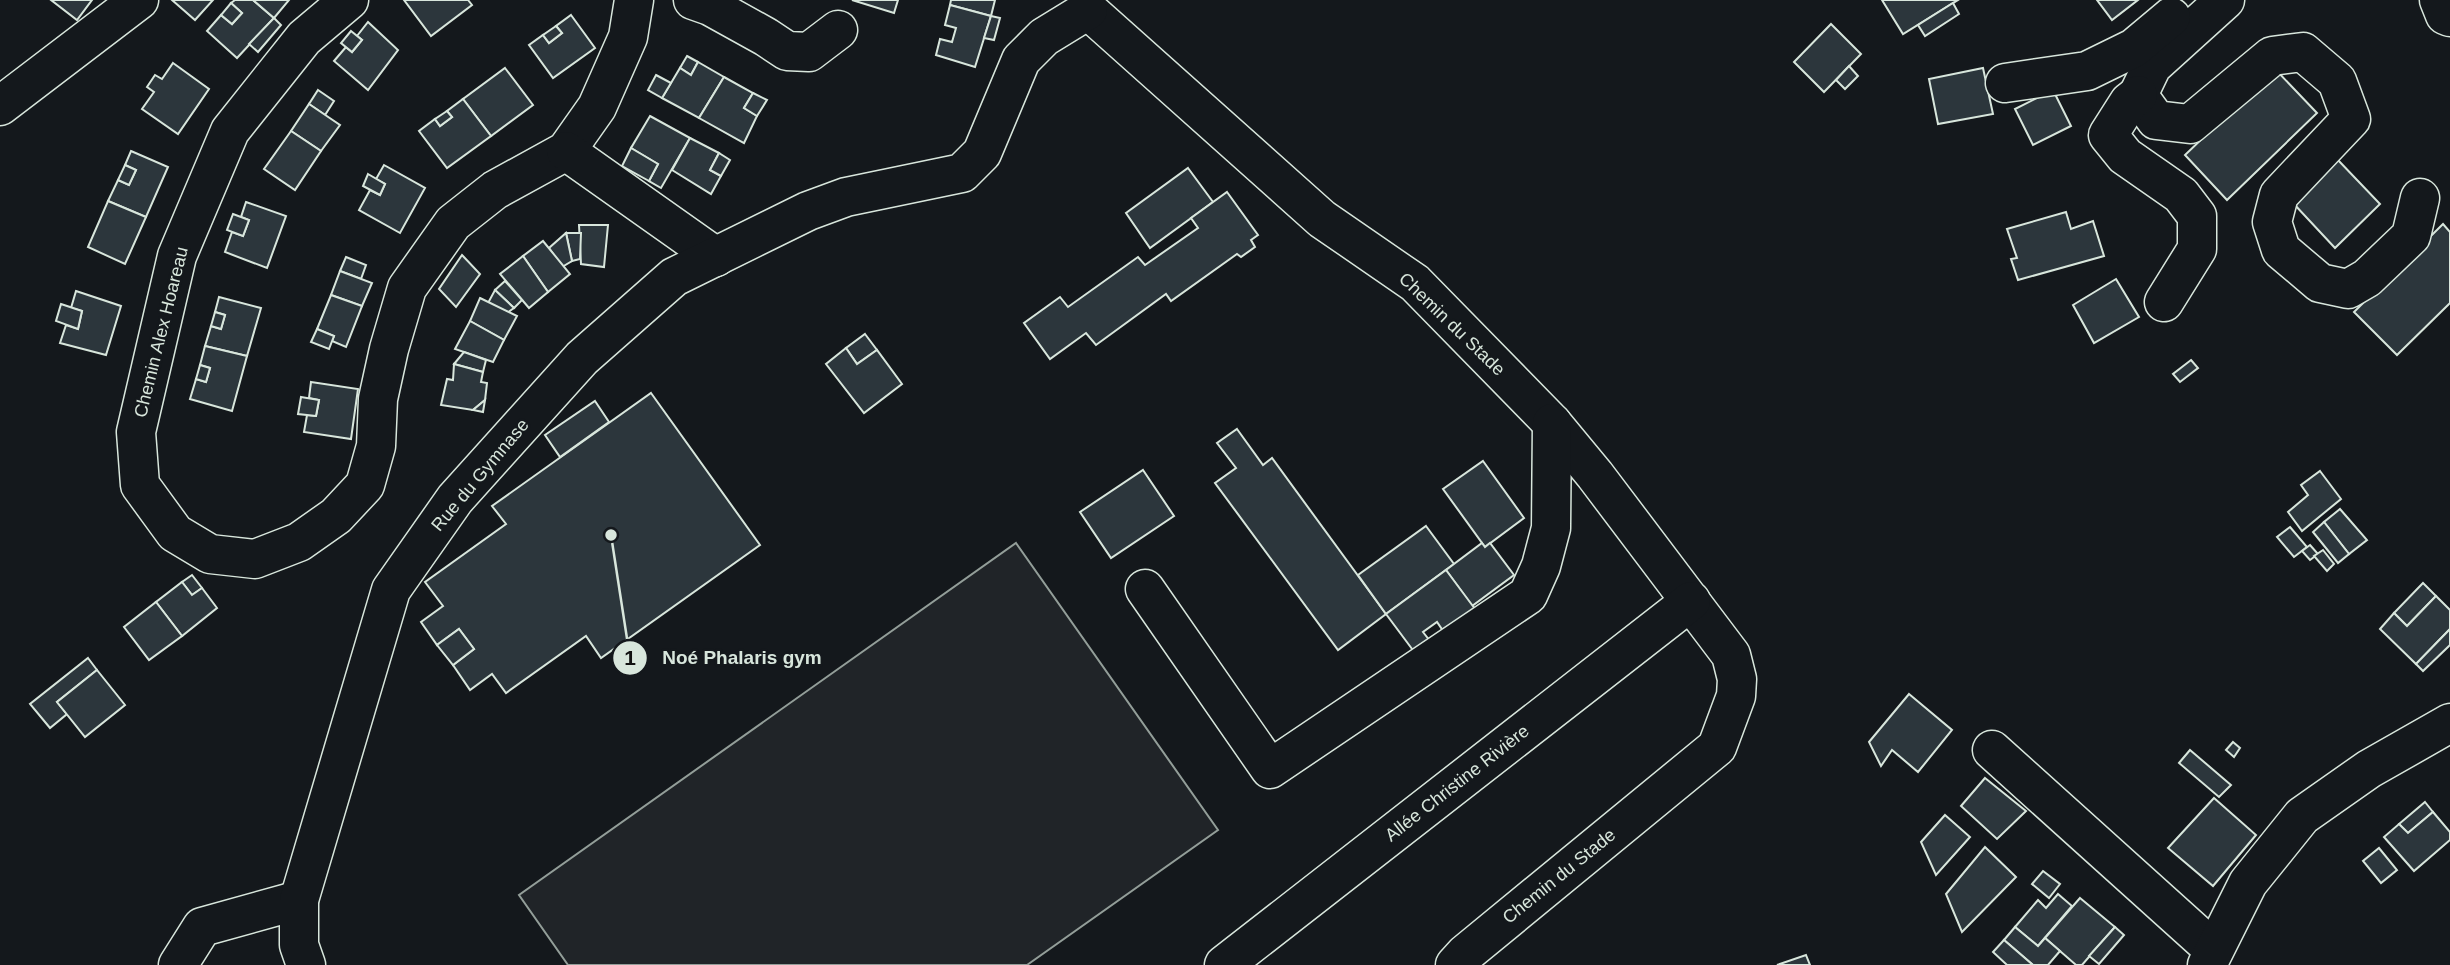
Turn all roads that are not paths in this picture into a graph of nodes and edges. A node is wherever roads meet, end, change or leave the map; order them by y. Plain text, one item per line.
1 (139, 0) edge
2 (349, 0) edge
3 (634, 0) edge
4 (694, 0) edge
5 (2191, 0) edge
6 (2225, 0) edge
7 (2438, 0) edge
8 (1090, 5) edge
9 (2450, 17) edge
10 (838, 30) dead end
11 (2005, 83) dead end
12 (2138, 94) junction
13 (0, 106) edge
14 (566, 151) junction
15 (2420, 198) dead end
16 (716, 257) junction
17 (2164, 302) dead end
18 (1552, 423) junction
19 (1145, 589) dead end
20 (1691, 601) junction
21 (2450, 723) edge
22 (1992, 750) dead end
23 (299, 900) junction
24 (2211, 958) edge
25 (178, 965) edge
26 (306, 965) edge
27 (1224, 965) edge
28 (1455, 965) edge

1 - 13 street
2 - 14 street, Chemin Alex Hoareau
3 - 14 street, Chemin Alex Hoareau
4 - 10 street
5 - 11 street
6 - 12 street
7 - 9 street
8 - 16 street, Chemin du Stade
8 - 18 street, Chemin du Stade
12 - 15 street
12 - 17 street
14 - 16 street
16 - 23 street, Rue du Gymnase
18 - 19 street
18 - 20 street, Chemin du Stade
20 - 27 street, Allée Christine Rivière
20 - 28 street, Chemin du Stade
21 - 24 street
22 - 24 street
23 - 25 street
23 - 26 street, Rue du Gymnase

